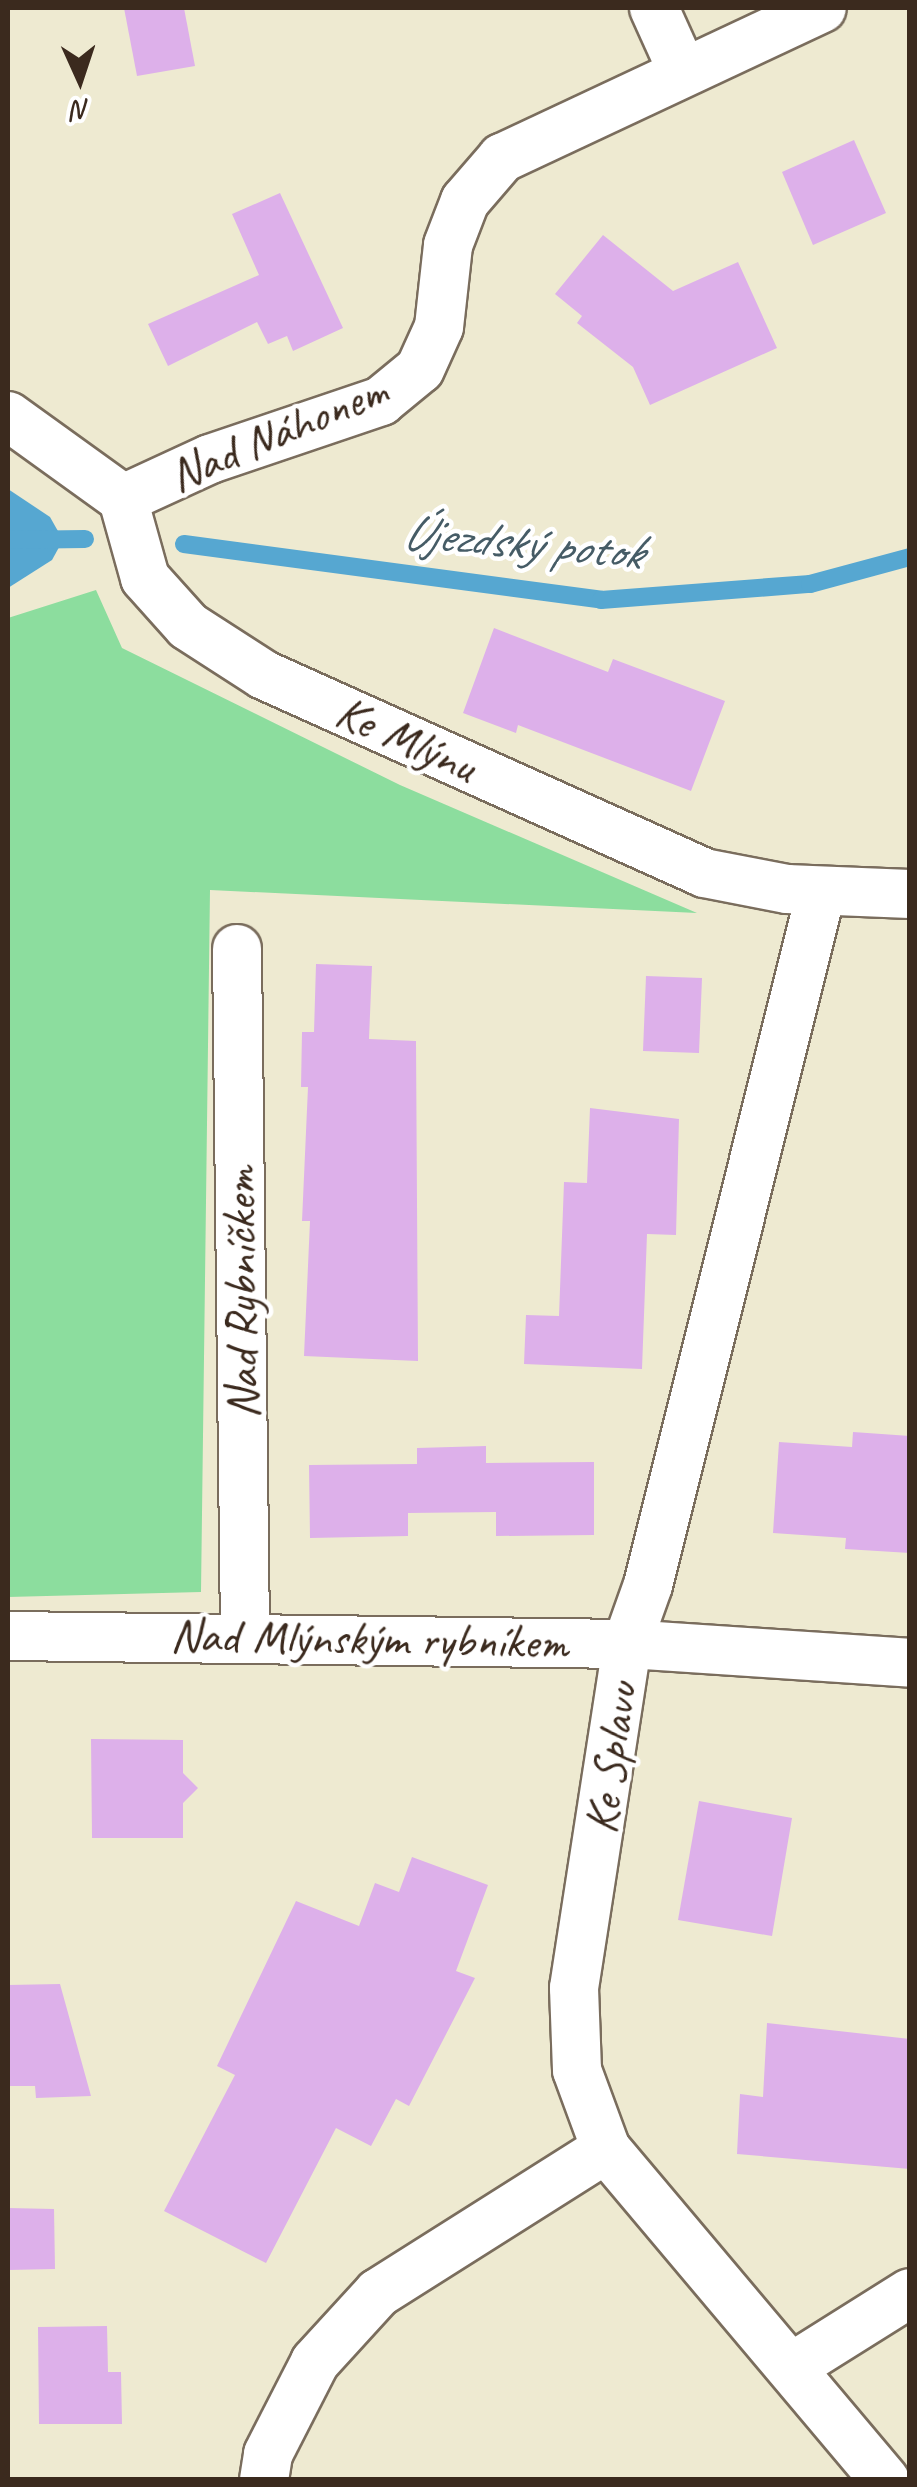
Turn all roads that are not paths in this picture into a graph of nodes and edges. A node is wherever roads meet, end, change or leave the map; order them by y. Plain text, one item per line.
1 (654, 8) edge
2 (822, 8) edge
3 (682, 70) junction
4 (8, 416) edge
5 (122, 499) junction
6 (821, 892) junction
7 (910, 894) edge
8 (237, 948) dead end
9 (8, 1636) edge
10 (246, 1637) junction
11 (627, 1644) junction
12 (910, 1662) edge
13 (606, 2149) junction
14 (910, 2293) edge
15 (792, 2367) junction
16 (264, 2480) edge
17 (885, 2480) edge

1 - 3 street
2 - 3 street, Nad Náhonem
3 - 5 street, Nad Náhonem
4 - 5 street
5 - 6 street, Ke Mlýnu
6 - 7 street, Ke Mlýnu
6 - 11 street, Ke Splavu
8 - 10 street, Nad Rybníčkem
9 - 10 street, Nad Mlýnským rybníkem
10 - 11 street, Nad Mlýnským rybníkem
11 - 12 street, Nad Mlýnským rybníkem
11 - 13 street, Ke Splavu
13 - 15 street
13 - 16 street
14 - 15 street
15 - 17 street

